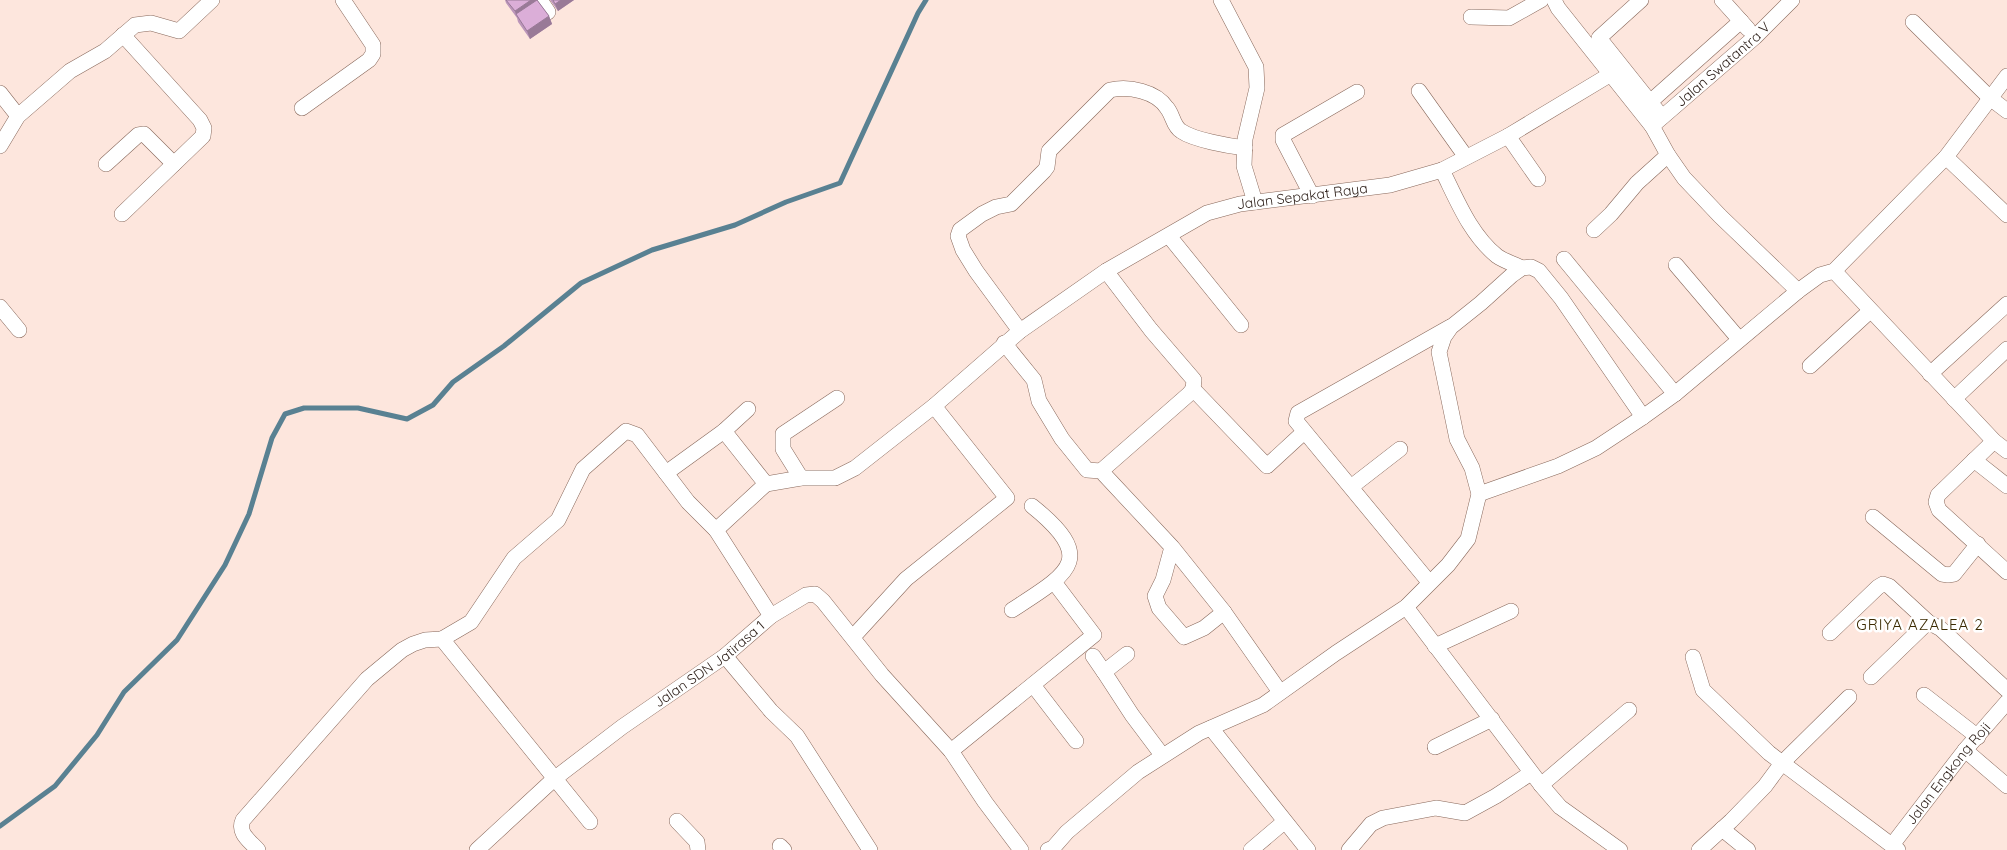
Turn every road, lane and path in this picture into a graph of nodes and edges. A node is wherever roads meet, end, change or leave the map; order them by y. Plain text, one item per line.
1 (212, 0) edge
2 (342, 0) edge
3 (1221, 0) edge
4 (1541, 0) edge
5 (1554, 0) edge
6 (1641, 0) edge
7 (1722, 0) edge
8 (1792, 0) edge
9 (1471, 17) dead end
10 (1742, 22) junction
11 (1913, 22) dead end
12 (123, 35) junction
13 (1755, 37) junction
14 (1611, 74) junction
15 (2007, 76) edge
16 (1419, 91) dead end
17 (1357, 92) dead end
18 (0, 93) edge
19 (1990, 98) junction
20 (1650, 102) junction
21 (302, 108) dead end
22 (2007, 111) edge
23 (18, 116) junction
24 (1657, 121) junction
25 (1508, 136) junction
26 (0, 146) edge
27 (1245, 148) junction
28 (1668, 155) junction
29 (1466, 157) junction
30 (1946, 157) junction
31 (106, 164) dead end
32 (174, 164) junction
33 (1442, 170) junction
34 (1538, 179) dead end
35 (1312, 196) junction
36 (1256, 202) junction
37 (122, 214) dead end
38 (2007, 216) edge
39 (1594, 230) dead end
40 (1170, 236) junction
41 (1564, 259) dead end
42 (1676, 265) dead end
43 (1522, 268) junction
44 (1106, 271) junction
45 (1834, 271) junction
46 (1798, 291) junction
47 (2007, 304) edge
48 (0, 307) edge
49 (1870, 311) junction
50 (1241, 325) dead end
51 (1451, 327) junction
52 (20, 330) dead end
53 (1020, 331) junction
54 (1739, 339) junction
55 (1004, 343) junction
56 (2007, 349) edge
57 (1810, 366) dead end
58 (1930, 374) junction
59 (1193, 389) junction
60 (1675, 394) junction
61 (838, 398) dead end
62 (1954, 398) junction
63 (934, 406) junction
64 (748, 409) dead end
65 (1644, 417) junction
66 (724, 431) junction
67 (1304, 432) junction
68 (1994, 441) junction
69 (1400, 449) dead end
70 (2007, 451) edge
71 (1974, 460) junction
72 (1101, 471) junction
73 (666, 472) junction
74 (800, 478) junction
75 (766, 484) junction
76 (2007, 486) edge
77 (1351, 487) junction
78 (1479, 494) junction
79 (1032, 506) dead end
80 (1873, 517) dead end
81 (716, 530) junction
82 (1978, 544) junction
83 (1172, 546) junction
84 (2007, 572) edge
85 (1054, 582) junction
86 (1429, 582) junction
87 (1406, 607) junction
88 (1012, 610) dead end
89 (1511, 611) dead end
90 (1224, 612) junction
91 (771, 616) junction
92 (1928, 622) junction
93 (1830, 633) dead end
94 (854, 638) junction
95 (442, 639) junction
96 (1435, 646) junction
97 (1127, 654) dead end
98 (725, 656) junction
99 (1093, 656) dead end
100 (1693, 657) dead end
101 (1104, 672) junction
102 (1871, 677) dead end
103 (1033, 685) junction
104 (2007, 690) edge
105 (1280, 692) junction
106 (1924, 695) dead end
107 (1849, 697) dead end
108 (2007, 702) edge
109 (1628, 710) dead end
110 (1492, 719) junction
111 (1211, 728) junction
112 (1978, 736) junction
113 (1076, 741) dead end
114 (1435, 747) dead end
115 (1965, 750) junction
116 (951, 751) junction
117 (1162, 755) junction
118 (1782, 763) junction
119 (1531, 774) junction
120 (554, 779) junction
121 (1541, 786) junction
122 (2007, 786) edge
123 (678, 821) dead end
124 (590, 822) dead end
125 (1284, 822) junction
126 (1722, 830) junction
127 (1887, 846) edge
128 (258, 850) edge
129 (477, 850) edge
130 (698, 850) edge
131 (870, 850) edge
132 (1021, 850) edge
133 (1048, 850) edge
134 (1251, 850) edge
135 (1308, 850) edge
136 (1349, 850) edge
137 (1620, 850) edge
138 (1699, 850) edge
139 (1748, 850) edge

1 - 12 street
2 - 21 street
3 - 27 street
4 - 9 street
5 - 14 street
6 - 20 street
7 - 10 street
8 - 13 street, Jalan Swatantra V
10 - 13 street
10 - 20 street
11 - 19 street
12 - 23 street
12 - 32 street
13 - 24 street, Jalan Swatantra V
14 - 24 street
14 - 25 street, Jalan Sepakat Raya
15 - 19 street
16 - 29 street
17 - 35 street
18 - 23 street
19 - 22 street
19 - 30 street
20 - 24 street
23 - 26 street
24 - 28 street
25 - 29 street, Jalan Sepakat Raya
25 - 34 street
27 - 36 street
27 - 53 street
28 - 39 street
28 - 46 street
29 - 33 street, Jalan Sepakat Raya
30 - 38 street
30 - 45 street
31 - 32 street
32 - 37 street
33 - 35 street, Jalan Sepakat Raya
33 - 43 street
35 - 36 street, Jalan Sepakat Raya
36 - 40 street, Jalan Sepakat Raya
40 - 44 street, Jalan Sepakat Raya
40 - 50 street
41 - 60 street
42 - 54 street
43 - 51 street
43 - 65 street
44 - 53 street, Jalan Sepakat Raya
44 - 59 street
45 - 46 street
45 - 49 street
46 - 54 street
47 - 58 street
48 - 52 street
49 - 57 street
49 - 58 street
51 - 67 street
51 - 78 street
53 - 55 street, Jalan Sepakat Raya
54 - 60 street
55 - 63 street
55 - 72 street
56 - 62 street
58 - 62 street
59 - 67 street
59 - 72 street
60 - 65 street
61 - 74 street
62 - 68 street
63 - 74 street
63 - 94 street
64 - 66 street
65 - 78 street
66 - 73 street
66 - 75 street
67 - 77 street
68 - 70 street
68 - 71 street
69 - 77 street
71 - 76 street
71 - 82 street
72 - 83 street
73 - 81 street, Jalan SDN Jatirasa 1
73 - 95 street, Jalan SDN Jatirasa 1
74 - 75 street
75 - 81 street
77 - 86 street
78 - 86 street
79 - 85 street
80 - 82 street
81 - 91 street, Jalan SDN Jatirasa 1
82 - 84 street
83 - 90 street
83 - 90 street
85 - 88 street
85 - 103 street
86 - 87 street
87 - 96 street
87 - 105 street
89 - 96 street
90 - 105 street
91 - 94 street
91 - 98 street, Jalan SDN Jatirasa 1
92 - 93 street
92 - 102 street
92 - 104 street
94 - 116 street
95 - 120 street
95 - 128 street
96 - 110 street
97 - 101 street
98 - 120 street, Jalan SDN Jatirasa 1
98 - 131 street
99 - 101 street
100 - 118 street
101 - 117 street
103 - 113 street
103 - 116 street
105 - 111 street
106 - 112 street
107 - 118 street
108 - 112 street, Jalan Engkong Roji
109 - 121 street
110 - 114 street
110 - 119 street
111 - 117 street
111 - 125 street
112 - 115 street, Jalan Engkong Roji
115 - 122 street
115 - 127 street, Jalan Engkong Roji
116 - 132 street
117 - 133 street
118 - 126 street
118 - 127 street
119 - 121 street
119 - 136 street
120 - 124 street
120 - 129 street, Jalan SDN Jatirasa 1
121 - 137 street
123 - 130 street
125 - 134 street
125 - 135 street
126 - 138 street
126 - 139 street

